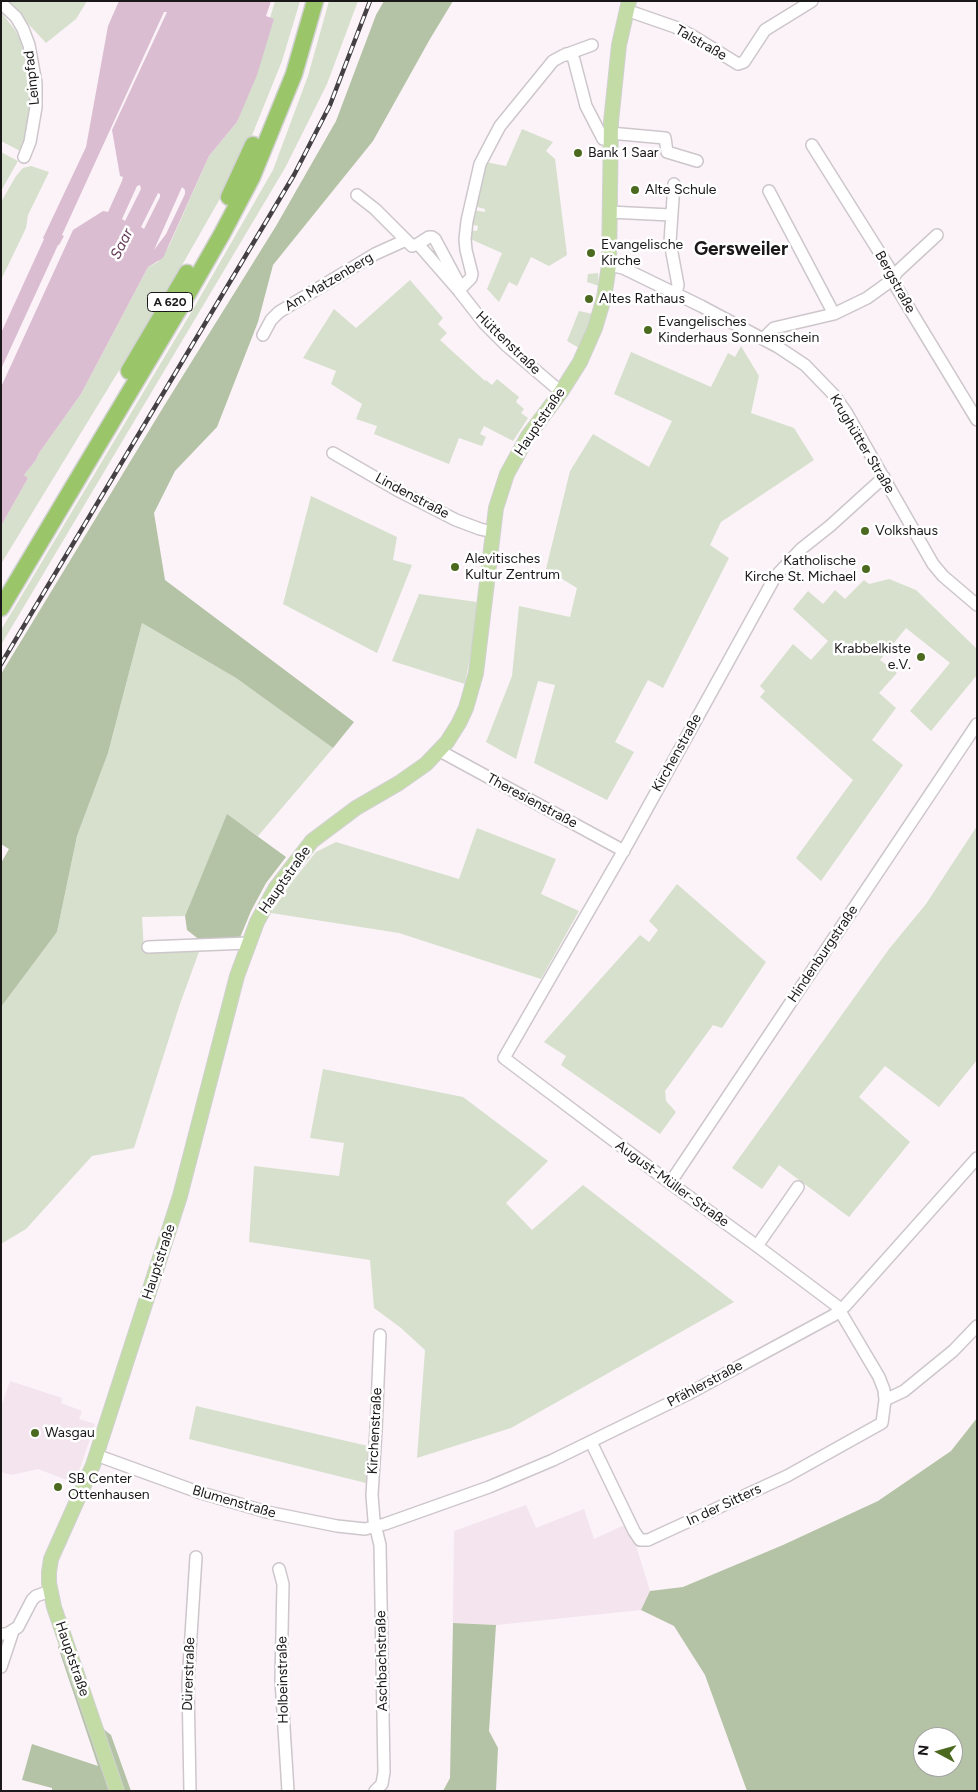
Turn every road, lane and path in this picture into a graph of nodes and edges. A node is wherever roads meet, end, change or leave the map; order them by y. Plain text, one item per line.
1 (304, 1) edge
2 (315, 1) edge
3 (812, 1) edge
4 (1, 3) edge
5 (627, 6) edge
6 (592, 45) dead end
7 (566, 54) junction
8 (610, 137) junction
9 (812, 145) dead end
10 (24, 157) dead end
11 (696, 161) dead end
12 (674, 184) dead end
13 (769, 191) dead end
14 (357, 194) dead end
15 (609, 212) junction
16 (672, 215) junction
17 (937, 235) dead end
18 (406, 240) junction
19 (609, 265) junction
20 (892, 280) junction
21 (460, 289) junction
22 (676, 294) junction
23 (834, 314) junction
24 (263, 335) dead end
25 (763, 339) junction
26 (561, 392) junction
27 (977, 420) edge
28 (333, 453) dead end
29 (884, 477) junction
30 (494, 532) junction
31 (1, 587) edge
32 (977, 605) edge
33 (1, 608) edge
34 (977, 724) edge
35 (440, 751) junction
36 (624, 851) junction
37 (248, 943) junction
38 (148, 947) dead end
39 (504, 1058) joint
40 (977, 1158) edge
41 (670, 1184) junction
42 (798, 1187) dead end
43 (757, 1246) junction
44 (840, 1310) junction
45 (977, 1326) edge
46 (380, 1334) dead end
47 (885, 1400) junction
48 (591, 1442) junction
49 (96, 1455) junction
50 (376, 1527) junction
51 (196, 1556) dead end
52 (279, 1569) dead end
53 (50, 1591) junction
54 (13, 1631) junction
55 (1, 1634) edge
56 (1, 1668) edge
57 (117, 1791) edge
58 (190, 1791) edge
59 (288, 1791) edge
60 (375, 1791) edge

1 - 31 highway, A 620
2 - 33 highway, A 620
3 - 5 street, Talstraße
4 - 10 street, Leinpfad
5 - 8 main road, Hauptstraße
6 - 7 street
7 - 8 street
7 - 21 street
8 - 11 street
8 - 15 main road, Hauptstraße
9 - 20 street, Bergstraße
12 - 16 street
13 - 23 street
14 - 18 street, Hüttenstraße
15 - 16 street
15 - 19 main road, Hauptstraße
16 - 22 street
17 - 20 street
18 - 21 street, Hüttenstraße
18 - 24 street, Am Matzenberg
19 - 22 street, Krughütter Straße
19 - 26 main road, Hauptstraße
20 - 23 street
20 - 27 street, Bergstraße
21 - 26 street, Hüttenstraße
22 - 25 street, Krughütter Straße
23 - 25 street
25 - 29 street, Krughütter Straße
26 - 30 main road, Hauptstraße
28 - 30 street, Lindenstraße
29 - 32 street, Krughütter Straße
29 - 36 street, Kirchenstraße
30 - 35 main road, Hauptstraße
34 - 41 street, Hindenburgstraße
35 - 36 street, Theresienstraße
35 - 37 main road, Hauptstraße
36 - 39 street, Kirchenstraße
37 - 38 street
37 - 49 main road, Hauptstraße
39 - 41 street, August-Müller-Straße
40 - 44 street, Pfählerstraße
41 - 43 street, August-Müller-Straße
42 - 43 street
43 - 44 street, August-Müller-Straße
44 - 47 street, In der Sitters
44 - 48 street, Pfählerstraße
45 - 47 street
46 - 50 street, Kirchenstraße
47 - 48 street, In der Sitters
48 - 50 street, Pfählerstraße
49 - 50 street, Blumenstraße
49 - 53 main road, Hauptstraße
50 - 60 street, Aschbachstraße
51 - 58 street, Dürerstraße
52 - 59 street, Holbeinstraße
53 - 54 street
53 - 57 main road, Hauptstraße
54 - 55 street
54 - 56 street

